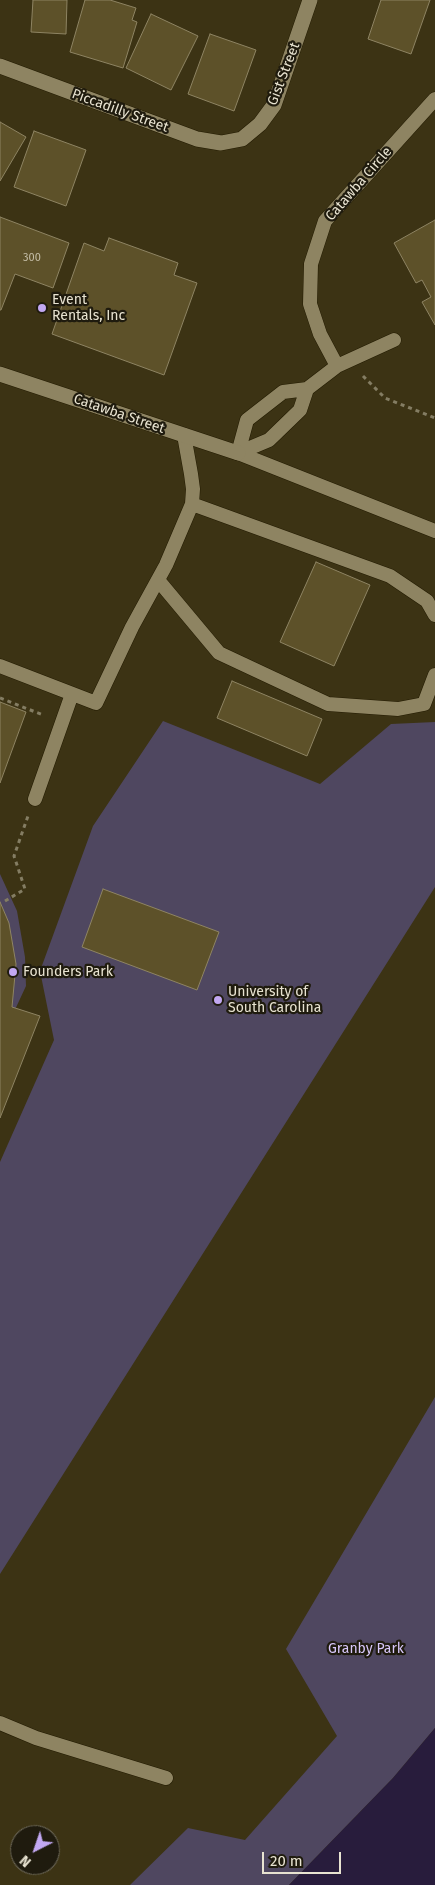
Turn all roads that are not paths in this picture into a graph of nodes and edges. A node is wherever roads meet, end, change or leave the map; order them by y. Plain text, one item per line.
1 (310, 0) edge
2 (0, 66) edge
3 (435, 99) edge
4 (242, 139) joint
5 (394, 340) dead end
6 (338, 366) junction
7 (0, 374) edge
8 (307, 389) junction
9 (184, 435) junction
10 (238, 453) junction
11 (192, 504) junction
12 (435, 531) edge
13 (158, 580) junction
14 (435, 615) edge
15 (0, 666) edge
16 (435, 675) edge
17 (72, 694) junction
18 (35, 799) road end
19 (0, 1723) edge
20 (166, 1778) dead end

1 - 4 street, Gist Street
2 - 4 street, Piccadilly Street
3 - 6 lane, Catawba Circle
5 - 6 lane
6 - 8 lane
7 - 9 street, Catawba Street
8 - 10 lane
8 - 10 lane
9 - 10 street, Catawba Street
9 - 11 lane
10 - 12 lane
11 - 13 lane
11 - 14 lane
13 - 16 lane
13 - 17 lane
15 - 17 lane
17 - 18 lane
19 - 20 lane

